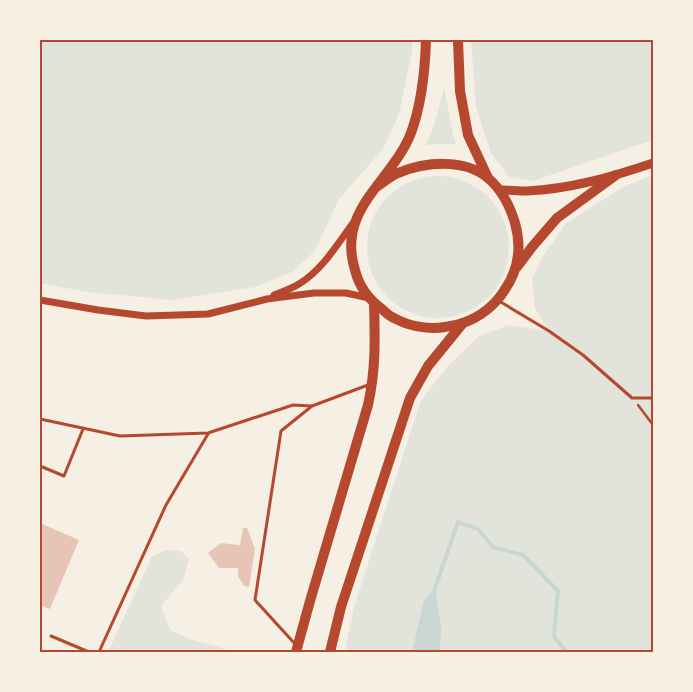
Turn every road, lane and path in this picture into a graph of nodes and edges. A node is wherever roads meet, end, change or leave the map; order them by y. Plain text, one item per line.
1 (426, 40) edge
2 (458, 40) edge
3 (653, 163) edge
4 (616, 175) junction
5 (488, 178) junction
6 (376, 187) junction
7 (499, 190) junction
8 (356, 219) junction
9 (516, 268) junction
10 (267, 299) junction
11 (40, 300) edge
12 (498, 300) junction
13 (371, 301) junction
14 (463, 323) junction
15 (373, 383) junction
16 (632, 398) junction
17 (653, 398) edge
18 (312, 406) junction
19 (40, 419) edge
20 (653, 425) edge
21 (83, 428) junction
22 (208, 433) junction
23 (40, 466) edge
24 (51, 636) dead end
25 (297, 649) edge
26 (89, 652) edge
27 (99, 652) edge
28 (330, 652) edge

1 - 6 highway
2 - 5 highway
3 - 4 main road
4 - 7 main road
4 - 9 highway
5 - 6 highway
5 - 7 highway
6 - 8 highway
7 - 9 highway
8 - 10 street
8 - 13 highway
9 - 12 highway
10 - 11 street
10 - 13 street
12 - 14 highway
12 - 16 lane
13 - 14 highway
13 - 15 highway
14 - 28 highway
15 - 18 lane
15 - 25 highway
16 - 17 lane
16 - 20 path
18 - 22 lane
18 - 25 lane
19 - 21 lane
21 - 22 lane
21 - 23 lane
22 - 27 lane
24 - 26 lane

